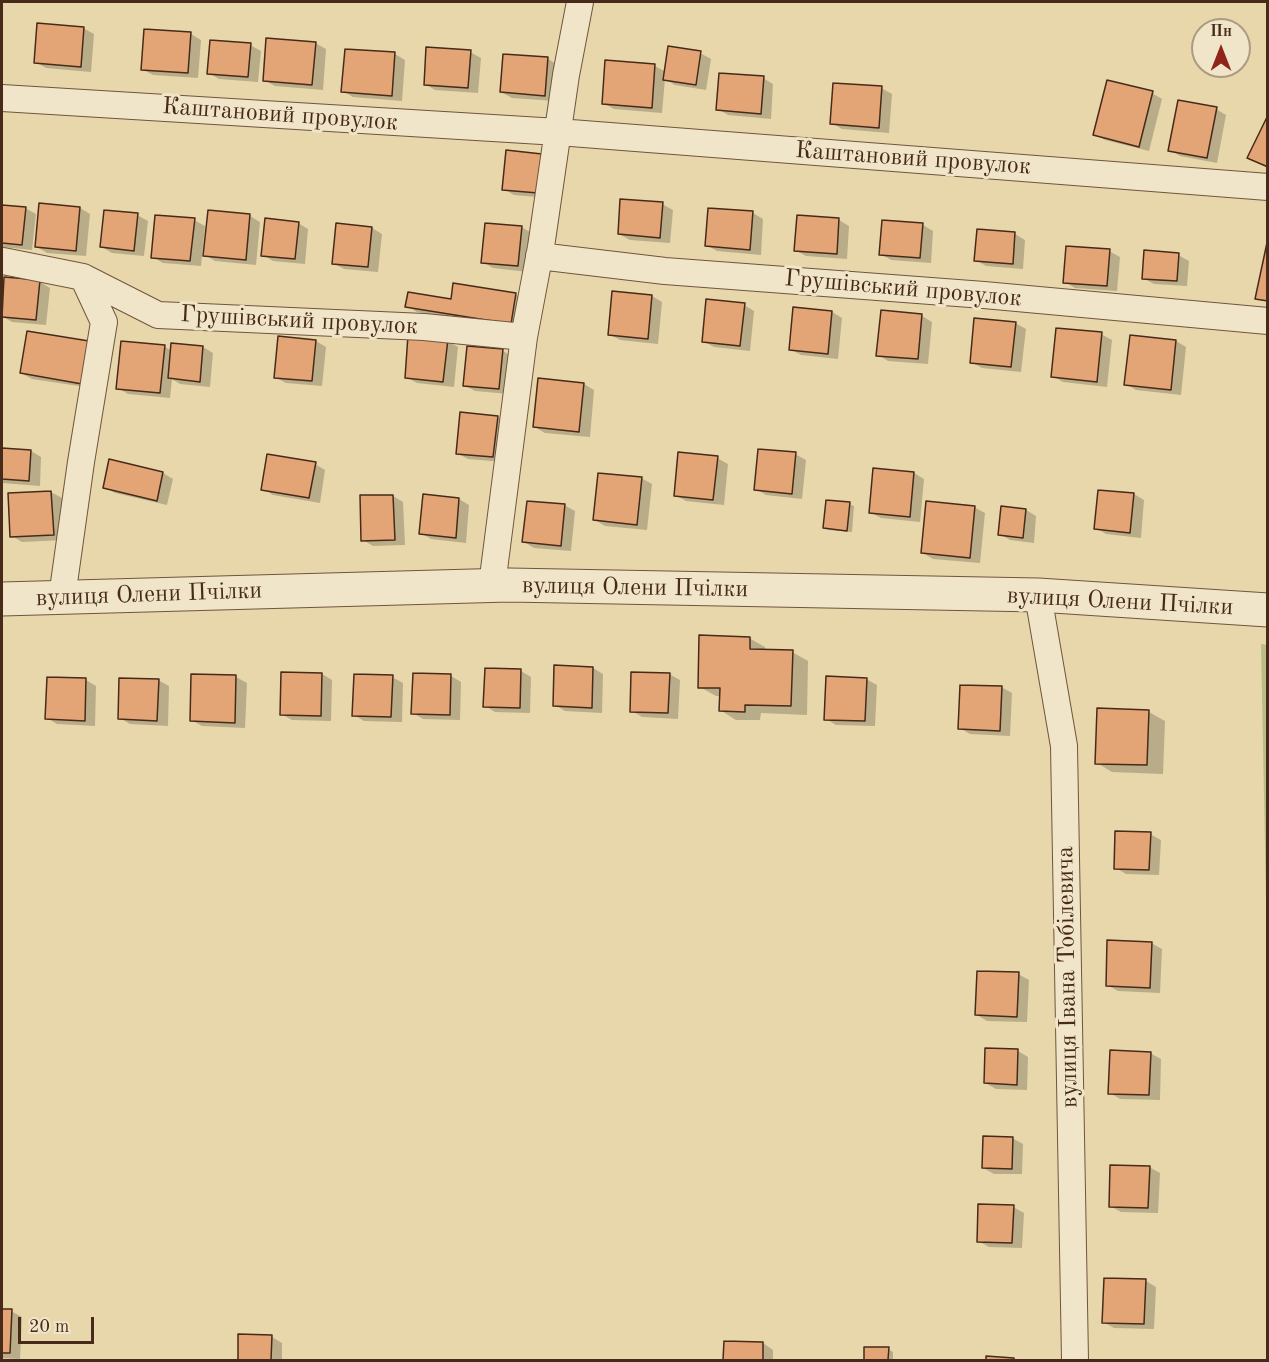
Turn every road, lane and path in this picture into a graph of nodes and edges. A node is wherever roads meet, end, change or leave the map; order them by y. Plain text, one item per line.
1 (580, 2) edge
2 (2, 98) edge
3 (558, 132) junction
4 (1268, 187) edge
5 (539, 255) junction
6 (3, 261) edge
7 (83, 277) junction
8 (1268, 321) edge
9 (524, 338) junction
10 (492, 585) junction
11 (1038, 595) junction
12 (62, 597) junction
13 (2, 599) edge
14 (1268, 610) edge
15 (1076, 1360) edge

1 - 3 street
2 - 3 street, Каштановий провулок
3 - 4 street, Каштановий провулок
3 - 5 street
5 - 8 street, Грушівський провулок
5 - 9 street
6 - 7 street, Грушівський провулок
7 - 9 street, Грушівський провулок
7 - 12 street
9 - 10 street
10 - 11 street, вулиця Олени Пчілки
10 - 12 street, вулиця Олени Пчілки
11 - 14 street, вулиця Олени Пчілки
11 - 15 street, вулиця Івана Тобілевича
12 - 13 street, вулиця Олени Пчілки

